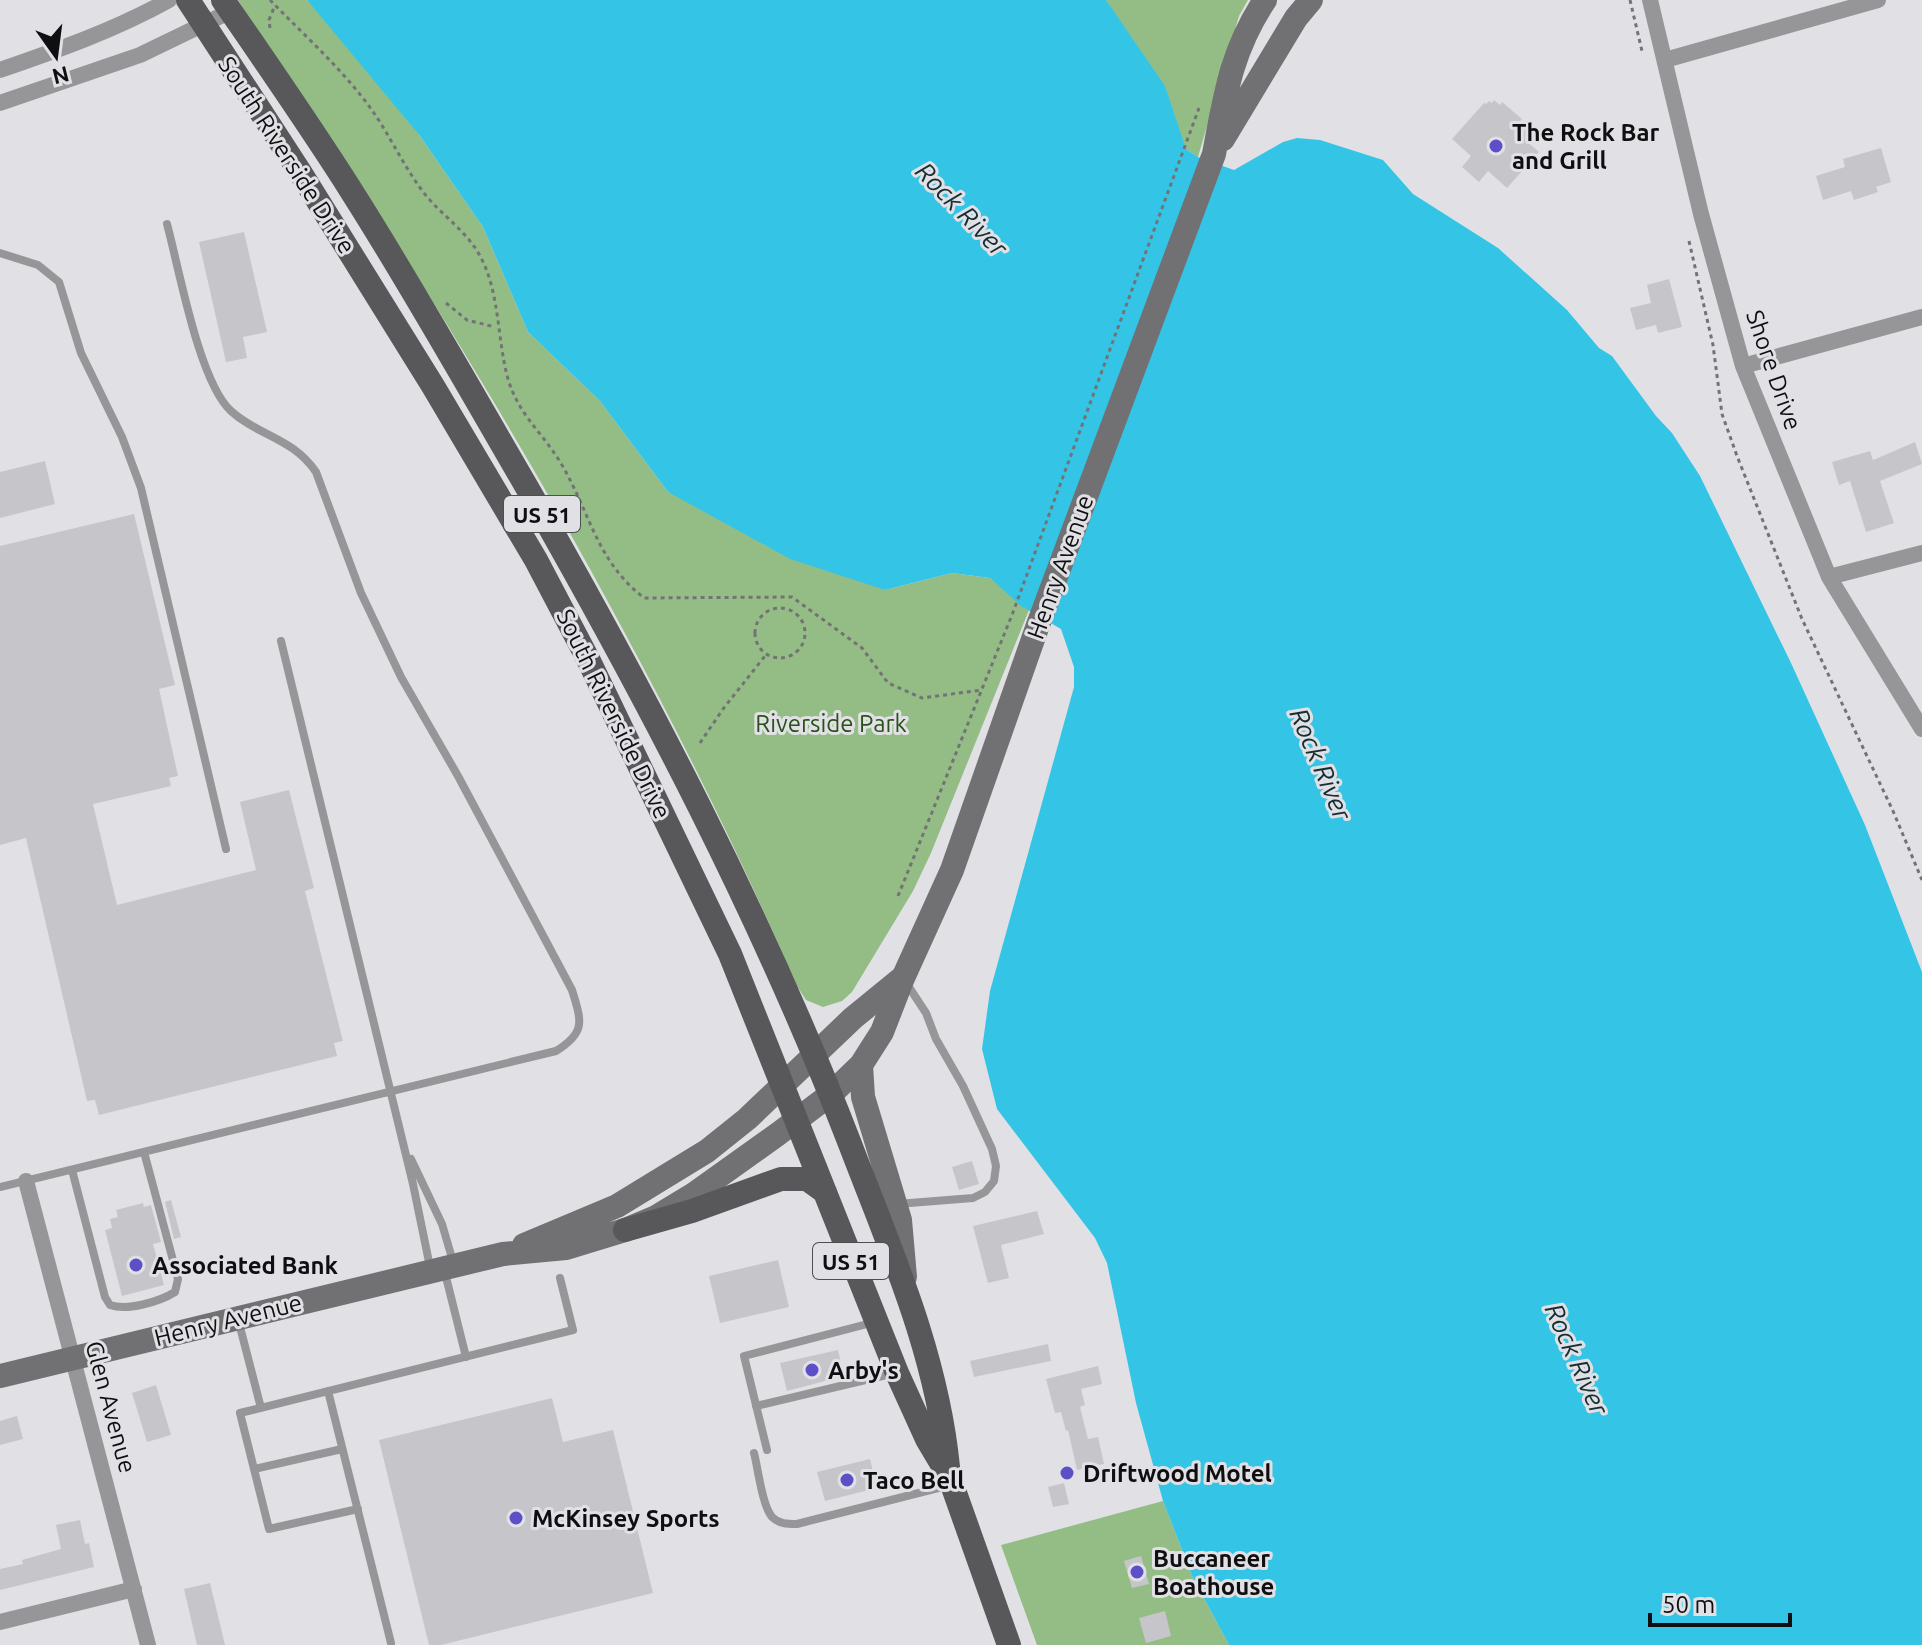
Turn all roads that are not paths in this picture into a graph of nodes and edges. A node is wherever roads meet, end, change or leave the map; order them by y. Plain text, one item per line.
1 (169, 0) edge
2 (188, 0) edge
3 (1265, 0) edge
4 (1311, 0) edge
5 (1650, 0) edge
6 (1878, 0) edge
7 (227, 5) edge
8 (202, 25) junction
9 (1665, 60) junction
10 (0, 70) edge
11 (0, 103) edge
12 (1214, 154) junction
13 (167, 224) dead end
14 (0, 253) edge
15 (1922, 317) edge
16 (1743, 366) junction
17 (1922, 553) edge
18 (1829, 577) junction
19 (281, 641) dead end
20 (1922, 729) edge
21 (226, 849) dead end
22 (903, 978) junction
23 (816, 1054) junction
24 (861, 1065) junction
25 (783, 1085) junction
26 (389, 1091) junction
27 (831, 1094) junction
28 (798, 1120) junction
29 (403, 1144) junction
30 (144, 1152) junction
31 (72, 1170) junction
32 (26, 1181) junction
33 (0, 1187) edge
34 (825, 1192) junction
35 (896, 1204) junction
36 (625, 1230) junction
37 (503, 1254) junction
38 (443, 1268) junction
39 (560, 1278) dead end
40 (906, 1291) junction
41 (237, 1318) junction
42 (876, 1322) junction
43 (466, 1357) junction
44 (74, 1358) junction
45 (897, 1373) junction
46 (0, 1376) edge
47 (328, 1391) junction
48 (756, 1406) junction
49 (261, 1408) junction
50 (342, 1449) junction
51 (767, 1450) dead end
52 (754, 1453) dead end
53 (254, 1469) junction
54 (950, 1480) junction
55 (358, 1509) junction
56 (134, 1589) junction
57 (0, 1622) edge
58 (391, 1643) edge
59 (148, 1645) edge
60 (1009, 1645) edge

1 - 10 street
2 - 8 main road, South Riverside Drive / US 51
3 - 12 street
4 - 12 street
5 - 9 street, Shore Drive
6 - 9 street
7 - 8 street
7 - 23 main road, South Riverside Drive / US 51
8 - 11 street
8 - 25 main road, South Riverside Drive / US 51
9 - 16 street, Shore Drive
12 - 22 street, Henry Avenue
13 - 26 lane
14 - 21 lane
15 - 16 street
16 - 18 street, Shore Drive
17 - 18 street
18 - 20 street, Shore Drive
19 - 26 lane
22 - 23 street, Henry Avenue
22 - 24 street, Henry Avenue
22 - 35 lane
23 - 25 street, Henry Avenue
23 - 27 main road, South Riverside Drive / US 51
24 - 27 street, Henry Avenue
24 - 35 street
25 - 28 main road, South Riverside Drive / US 51
25 - 37 street, Henry Avenue
26 - 29 lane
26 - 30 lane
27 - 28 street, Henry Avenue
27 - 40 main road, South Riverside Drive / US 51
28 - 34 main road, South Riverside Drive / US 51
28 - 36 street, Henry Avenue
29 - 38 lane
29 - 38 lane
30 - 31 lane
30 - 31 lane
31 - 32 lane
32 - 33 lane
32 - 44 street, Glen Avenue
34 - 36 main road
34 - 42 main road, South Riverside Drive / US 51
35 - 40 street
36 - 37 street, Henry Avenue
37 - 38 street, Henry Avenue
38 - 41 street, Henry Avenue
38 - 43 lane
39 - 43 lane
40 - 54 main road, South Riverside Drive / US 51
41 - 44 street, Henry Avenue
41 - 49 lane
42 - 45 main road, South Riverside Drive / US 51
42 - 48 lane
43 - 47 lane
44 - 46 street, Henry Avenue
44 - 56 street, Glen Avenue
45 - 48 lane
45 - 54 main road, South Riverside Drive / US 51
47 - 49 lane
47 - 50 lane
48 - 51 lane
49 - 53 lane
50 - 53 lane
50 - 55 lane
52 - 54 lane
53 - 55 lane
54 - 60 main road, South Riverside Drive / US 51
55 - 58 lane
56 - 57 street
56 - 59 street, Glen Avenue

